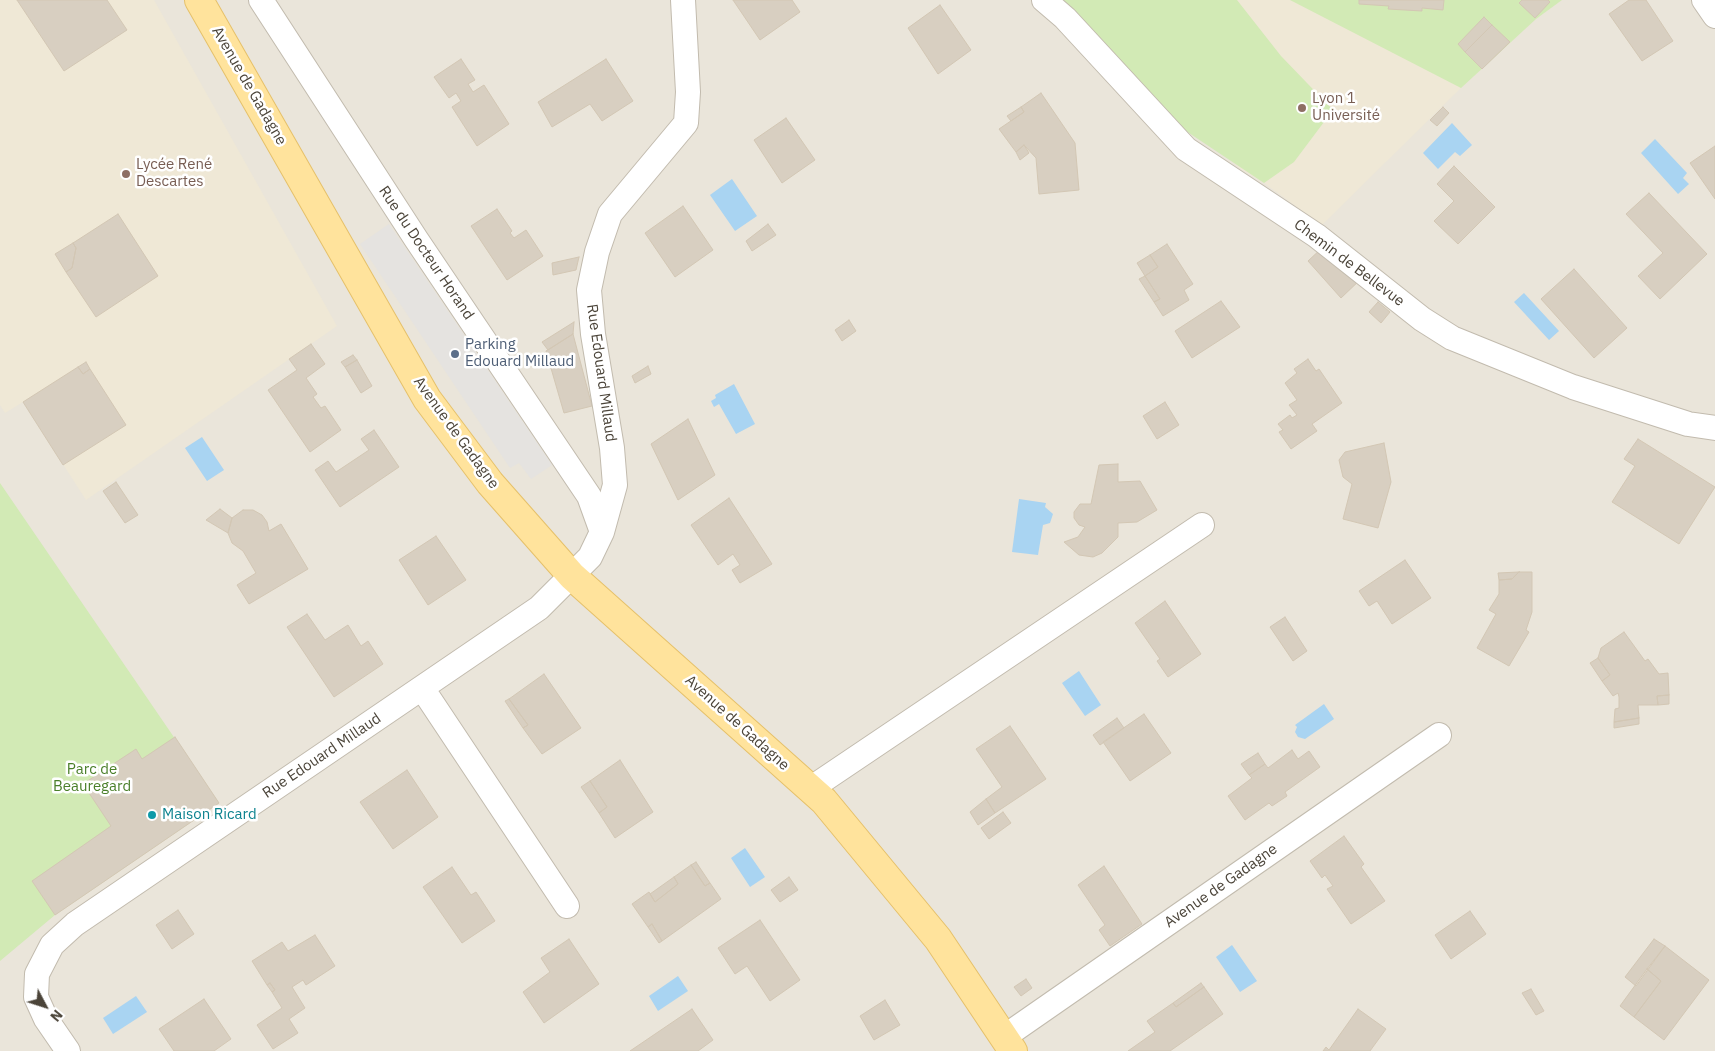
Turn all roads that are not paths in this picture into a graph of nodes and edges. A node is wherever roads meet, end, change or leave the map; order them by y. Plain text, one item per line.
1 (199, 0) edge
2 (262, 0) edge
3 (683, 0) edge
4 (1044, 0) edge
5 (1704, 0) edge
6 (1715, 16) edge
7 (1715, 428) edge
8 (1202, 526) dead end
9 (602, 532) junction
10 (572, 576) junction
11 (422, 688) junction
12 (1439, 735) dead end
13 (810, 789) junction
14 (567, 906) dead end
15 (1008, 1044) edge
16 (68, 1051) edge

1 - 10 main road, Avenue de Gadagne
2 - 9 street, Rue du Docteur Horand
3 - 9 street, Rue Edouard Millaud
4 - 7 street, Chemin de Bellevue
5 - 6 street
8 - 13 street
9 - 10 street, Rue Edouard Millaud
10 - 11 street, Rue Edouard Millaud
10 - 13 main road, Avenue de Gadagne
11 - 14 street
11 - 16 street, Rue Edouard Millaud
12 - 15 street, Avenue de Gadagne
13 - 15 main road, Avenue de Gadagne

